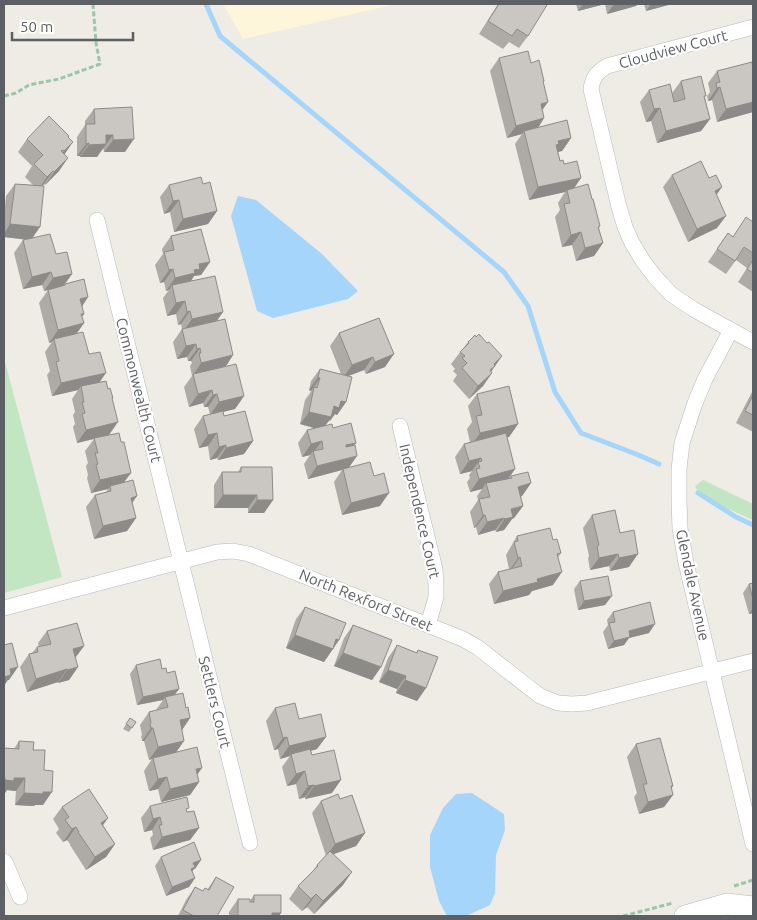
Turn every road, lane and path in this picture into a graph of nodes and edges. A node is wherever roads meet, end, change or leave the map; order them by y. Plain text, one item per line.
1 (93, 4) edge
2 (753, 27) edge
3 (4, 96) edge
4 (97, 220) dead end
5 (730, 330) junction
6 (753, 342) edge
7 (400, 426) dead end
8 (181, 561) junction
9 (4, 608) edge
10 (428, 625) junction
11 (753, 661) edge
12 (713, 672) junction
13 (250, 843) dead end
14 (753, 844) edge
15 (4, 862) edge
16 (20, 897) dead end
17 (753, 908) edge
18 (685, 916) edge

1 - 3 path
2 - 5 street, Cloudview Court
4 - 8 street, Commonwealth Court
5 - 6 street
5 - 12 street, Glendale Avenue
7 - 10 street, Independence Court
8 - 9 street, North Rexford Street
8 - 10 street, North Rexford Street
8 - 13 street, Settlers Court
10 - 12 street, North Rexford Street
11 - 12 street, North Rexford Street
12 - 14 street, Glendale Avenue
15 - 16 street
17 - 18 main road

